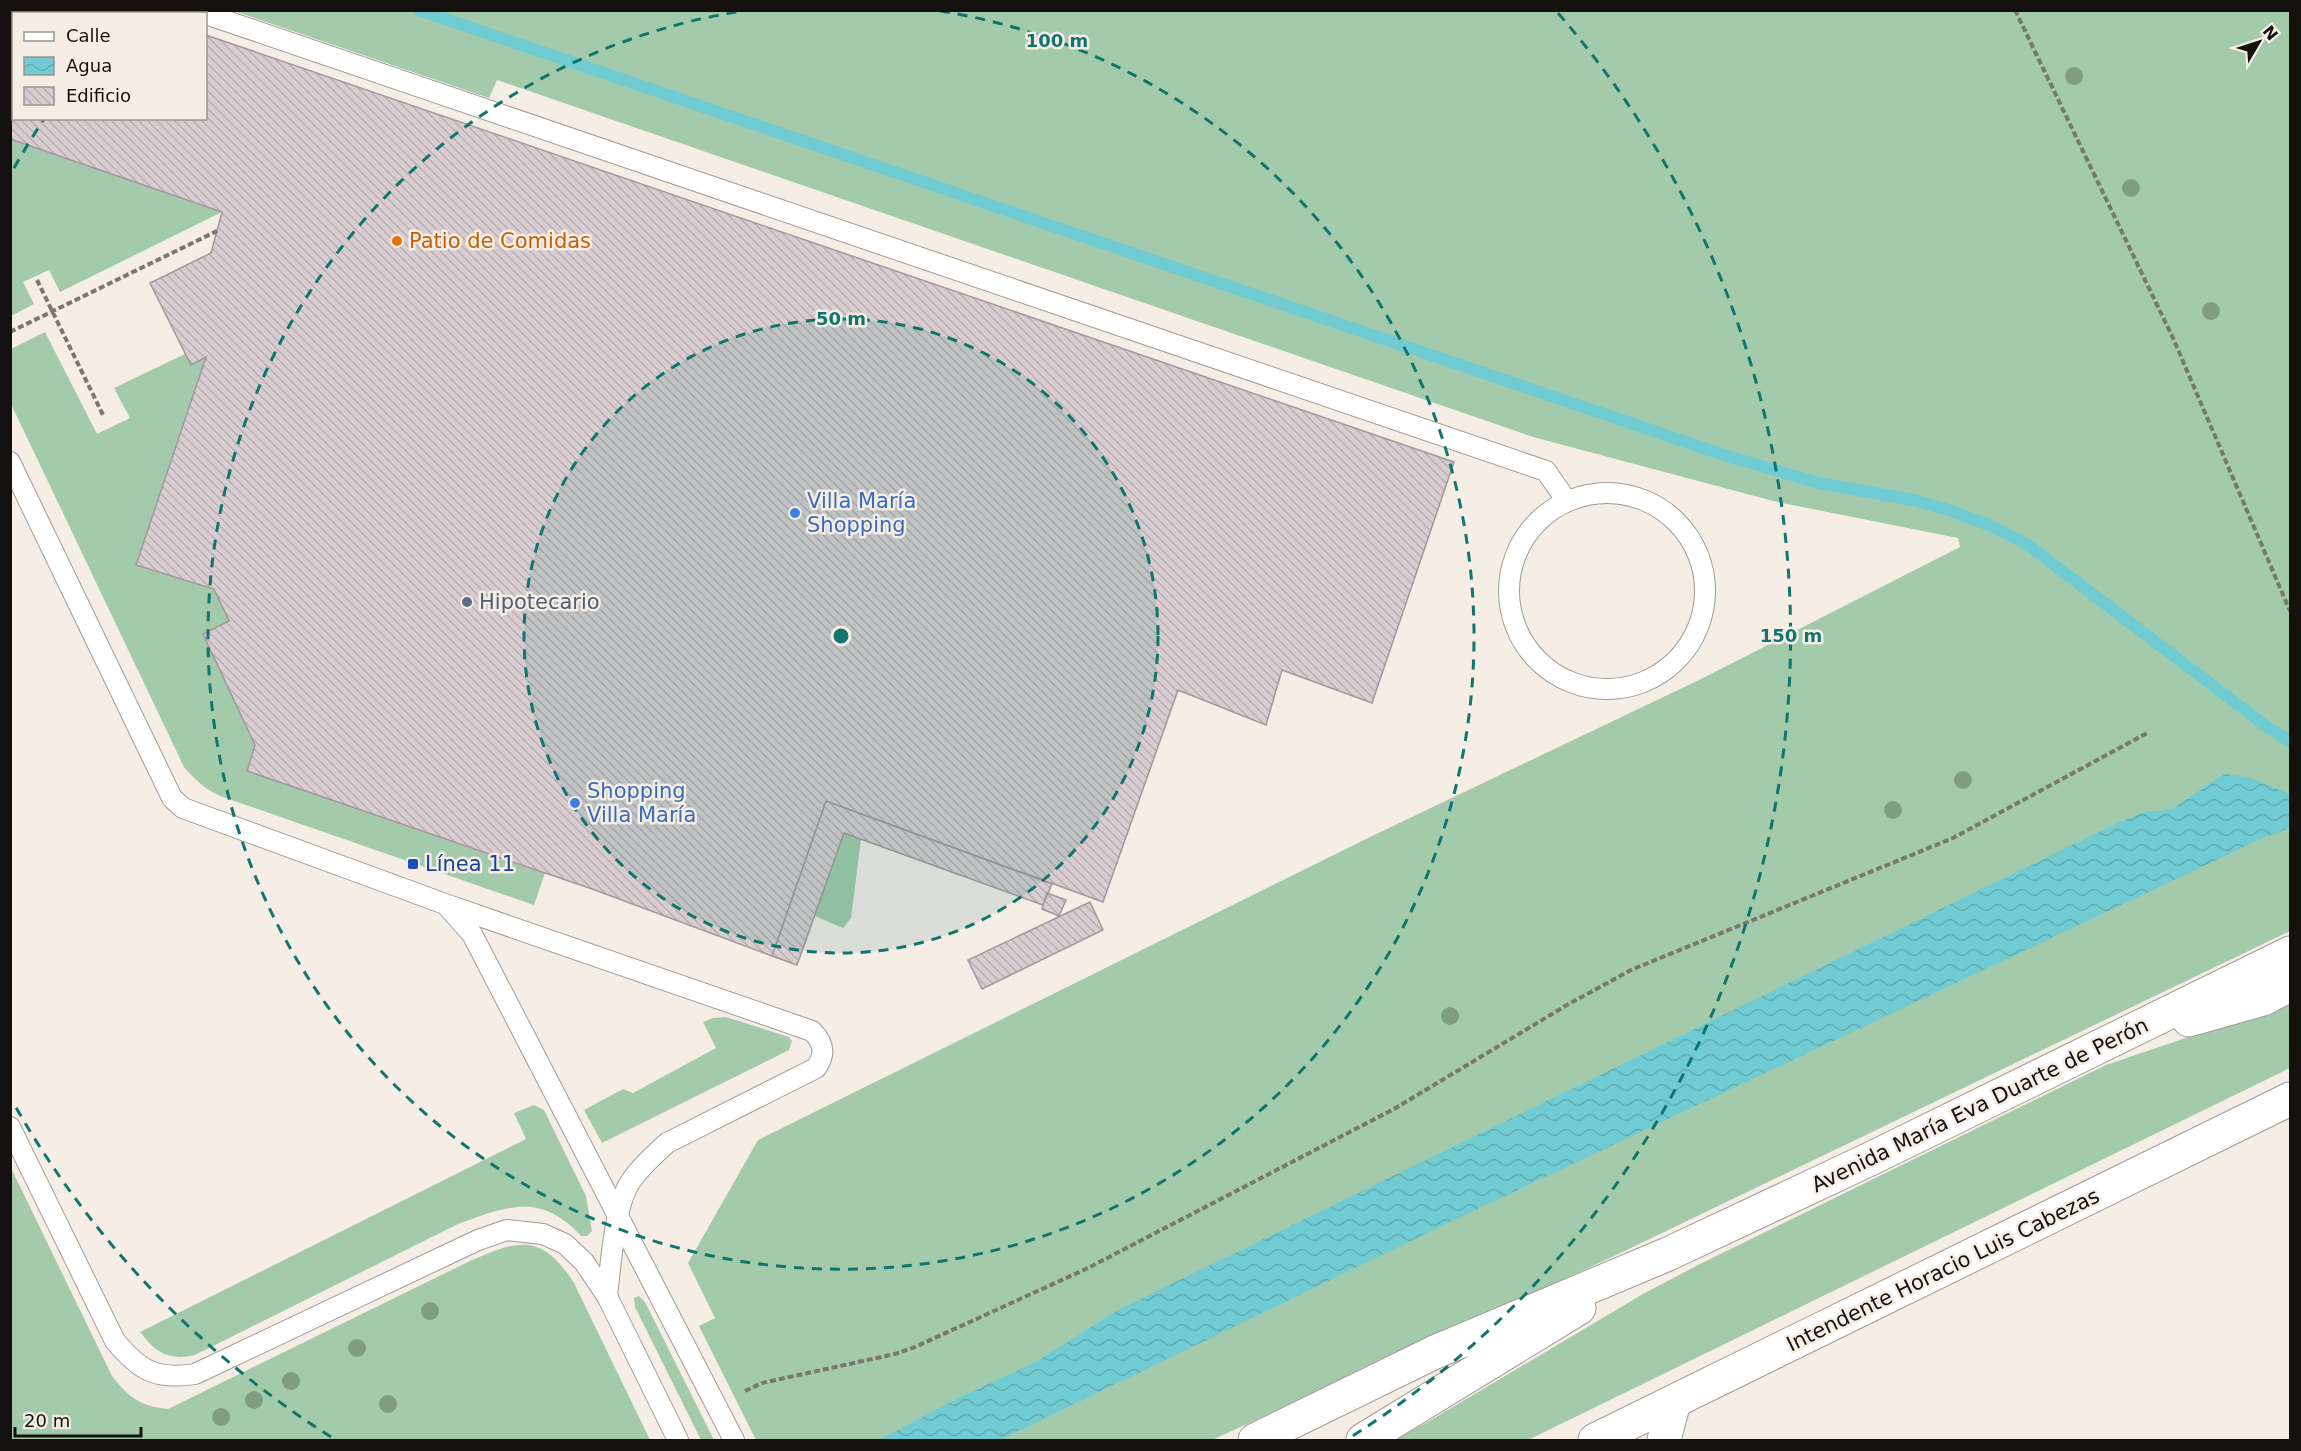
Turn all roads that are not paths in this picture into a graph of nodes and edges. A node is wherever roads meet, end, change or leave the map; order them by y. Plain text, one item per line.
1 (207, 15) edge
2 (10, 462) edge
3 (1566, 501) junction
4 (445, 904) junction
5 (2290, 953) edge
6 (2290, 985) edge
7 (2112, 1041) junction
8 (2290, 1099) edge
9 (10, 1127) edge
10 (618, 1218) junction
11 (1668, 1254) junction
12 (607, 1296) junction
13 (1674, 1402) junction
14 (678, 1440) edge
15 (734, 1440) edge
16 (1255, 1440) edge
17 (1363, 1440) edge
18 (1595, 1440) edge
19 (1664, 1440) edge

1 - 3 lane
2 - 4 lane
3 - 3 lane
4 - 10 lane
4 - 10 lane
5 - 7 main road, Avenida María Eva Duarte de Perón
6 - 7 main road
7 - 11 main road, Avenida María Eva Duarte de Perón
8 - 13 main road, Intendente Horacio Luis Cabezas
9 - 12 lane
10 - 12 lane
10 - 15 lane
11 - 16 main road, Avenida María Eva Duarte de Perón
11 - 17 main road, Avenida María Eva Duarte de Perón
12 - 14 lane
13 - 18 main road, Intendente Horacio Luis Cabezas
13 - 19 main road

